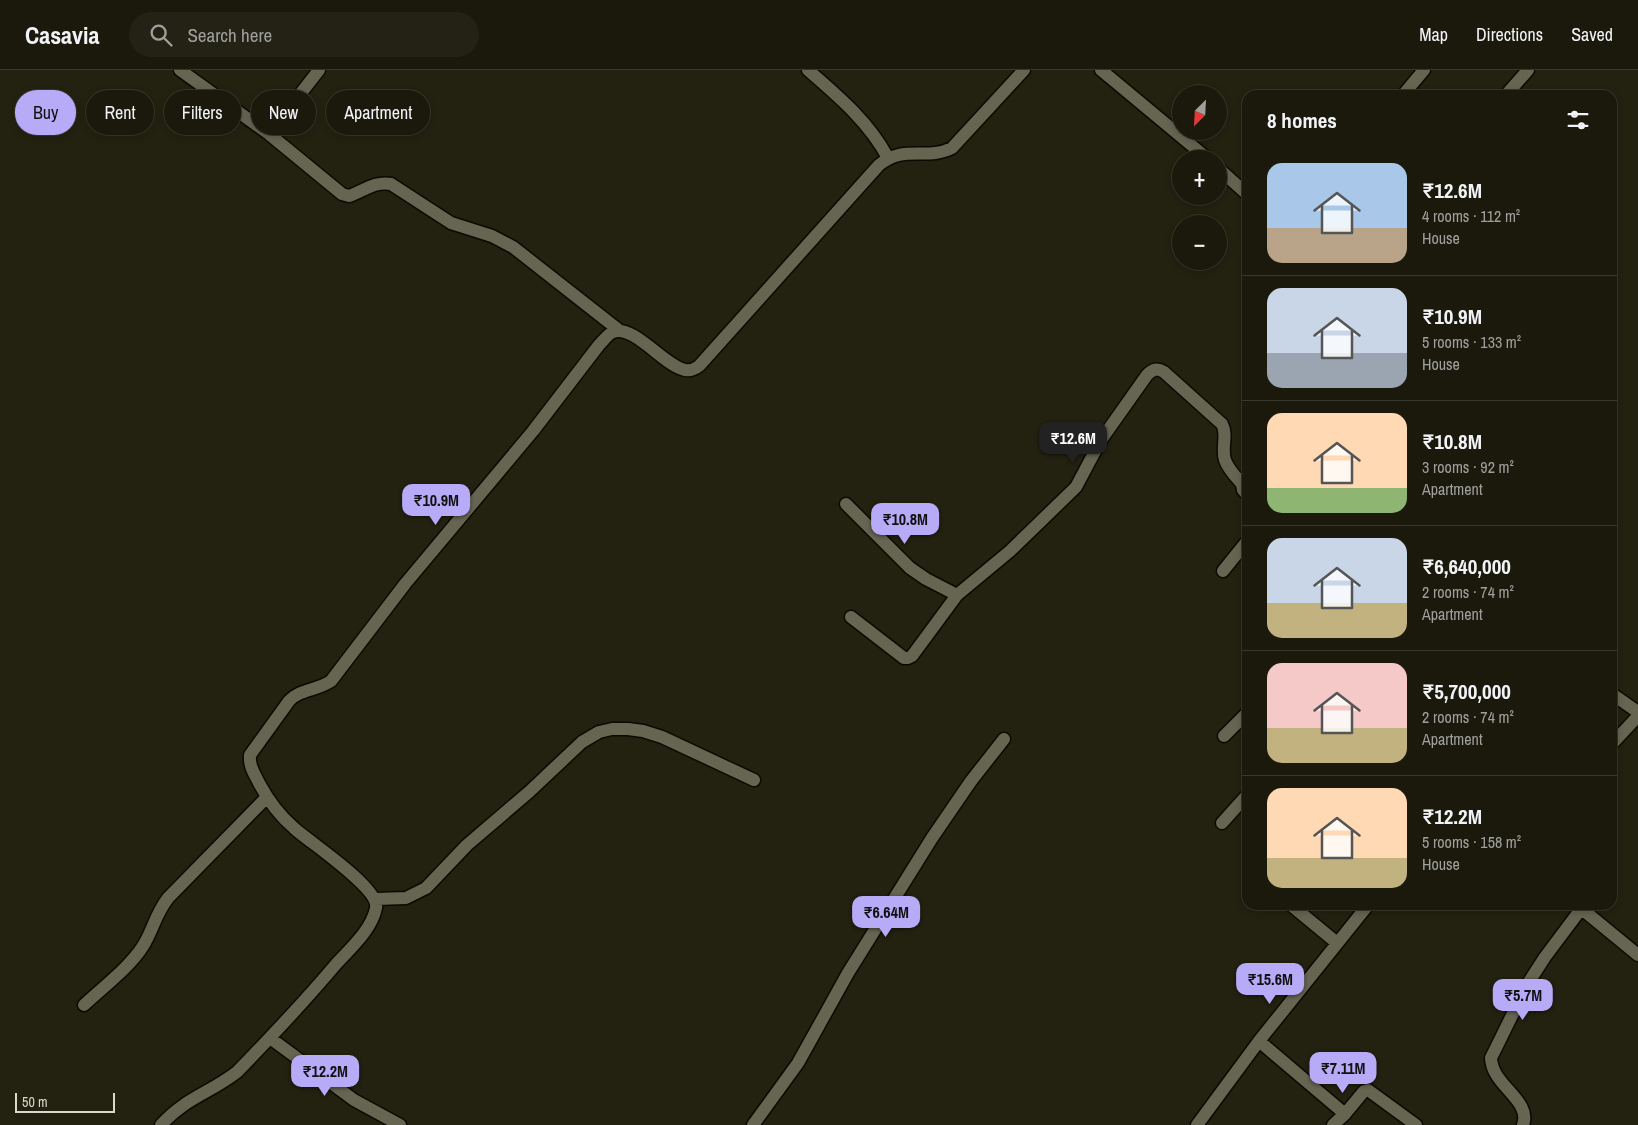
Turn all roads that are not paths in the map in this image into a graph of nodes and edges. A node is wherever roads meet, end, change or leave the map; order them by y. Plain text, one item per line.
1 (180, 70) edge
2 (319, 70) edge
3 (808, 70) edge
4 (1024, 70) edge
5 (1101, 70) edge
6 (1424, 70) edge
7 (1528, 70) edge
8 (303, 90) edge
9 (1407, 90) edge
10 (1510, 90) edge
11 (251, 121) edge
12 (270, 135) edge
13 (1197, 150) edge
14 (888, 158) junction
15 (1227, 176) edge
16 (1242, 190) edge
17 (620, 331) junction
18 (1242, 476) edge
19 (846, 504) dead end
20 (1242, 547) edge
21 (1223, 571) dead end
22 (957, 595) junction
23 (851, 617) dead end
24 (1617, 697) edge
25 (1638, 712) edge
26 (1638, 716) edge
27 (1242, 718) edge
28 (1224, 736) dead end
29 (1004, 739) dead end
30 (1617, 739) edge
31 (754, 780) dead end
32 (267, 797) junction
33 (1242, 801) edge
34 (1222, 823) dead end
35 (376, 899) junction
36 (1297, 910) edge
37 (1364, 910) edge
38 (1577, 910) edge
39 (1583, 910) edge
40 (1337, 944) junction
41 (1638, 956) edge
42 (84, 1005) dead end
43 (270, 1038) junction
44 (1259, 1041) junction
45 (1344, 1114) junction
46 (161, 1125) edge
47 (400, 1125) edge
48 (753, 1125) edge
49 (1197, 1125) edge
50 (1333, 1125) edge
51 (1416, 1125) edge
52 (1523, 1125) edge

1 - 11 street
2 - 8 street
3 - 14 street
4 - 14 street
5 - 13 street
6 - 9 street
7 - 10 street
12 - 17 street
14 - 17 street
15 - 16 street
17 - 32 street
18 - 22 street
19 - 22 street
20 - 21 street
22 - 23 street
24 - 25 street
26 - 30 street
27 - 28 street
29 - 48 street
31 - 35 street
32 - 35 street
32 - 42 street
33 - 34 street
35 - 43 street
36 - 40 street
37 - 40 street
38 - 52 street
39 - 41 street
40 - 44 street
43 - 46 street
43 - 47 street
44 - 45 street
44 - 49 street
45 - 50 street
45 - 51 street

